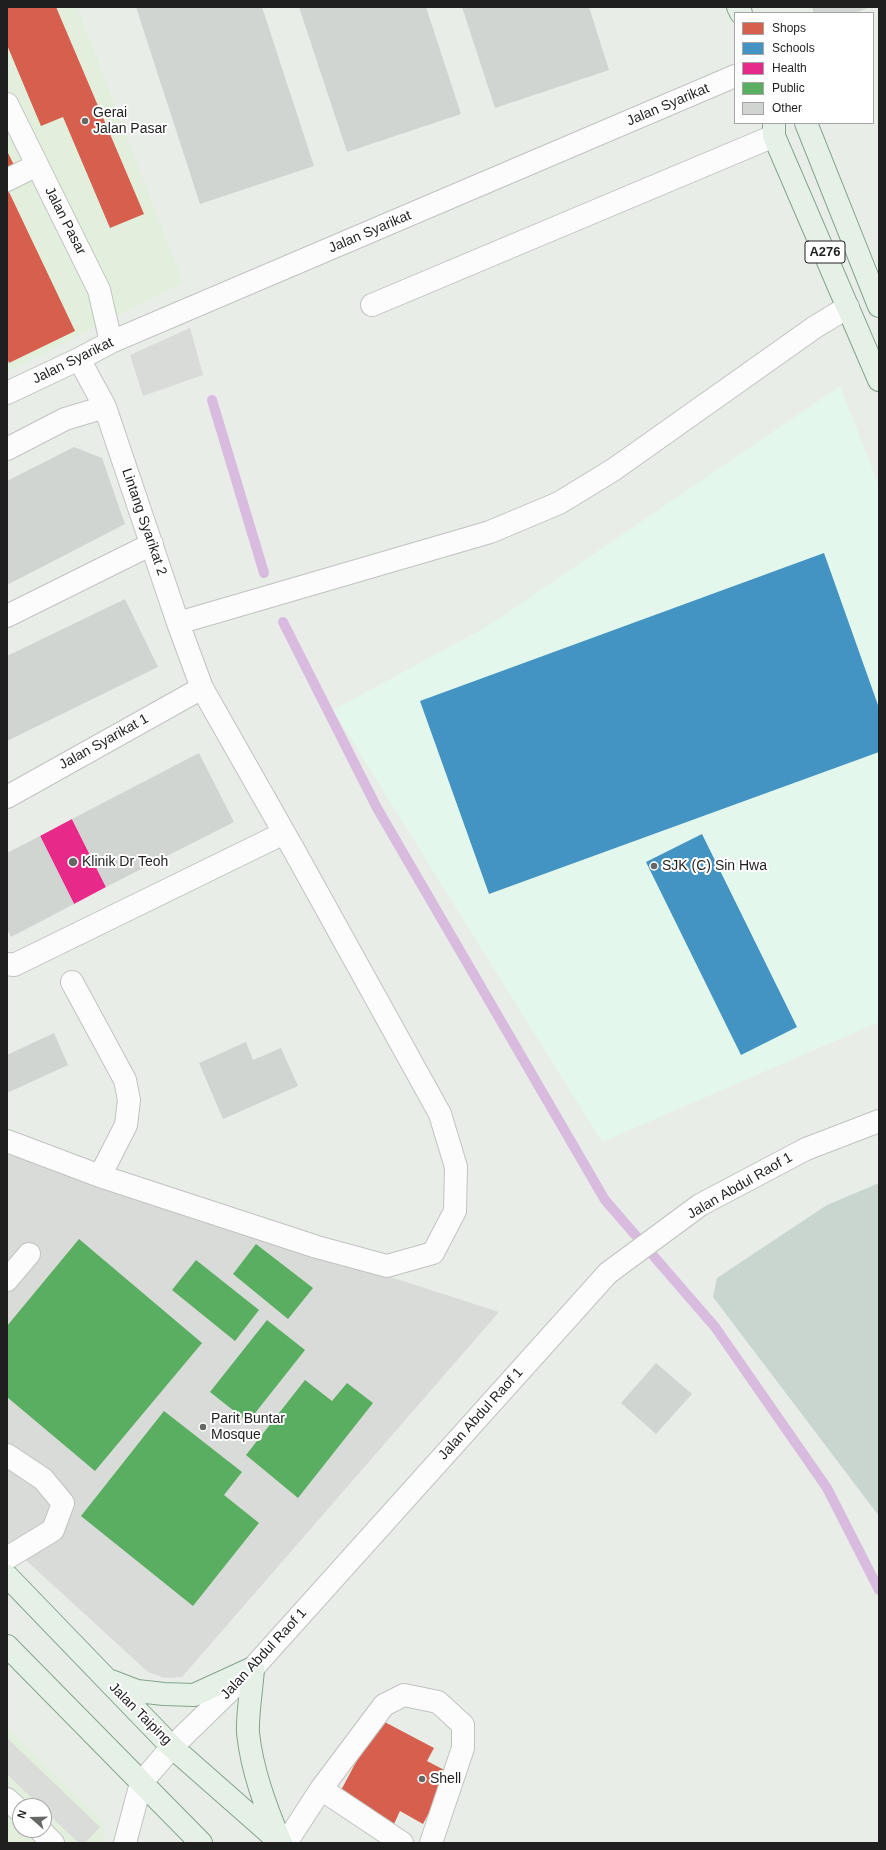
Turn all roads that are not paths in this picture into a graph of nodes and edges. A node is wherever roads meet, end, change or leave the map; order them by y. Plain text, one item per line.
1 (734, 76) edge
2 (7, 104) edge
3 (806, 124) edge
4 (774, 130) edge
5 (37, 165) junction
6 (7, 180) edge
7 (372, 305) dead end
8 (879, 306) edge
9 (848, 307) junction
10 (112, 342) junction
11 (79, 359) junction
12 (879, 380) edge
13 (7, 393) edge
14 (105, 407) junction
15 (7, 449) edge
16 (152, 544) junction
17 (7, 616) edge
18 (178, 623) junction
19 (202, 688) junction
20 (7, 797) edge
21 (284, 833) junction
22 (7, 964) edge
23 (72, 982) dead end
24 (879, 1122) edge
25 (7, 1141) edge
26 (100, 1176) junction
27 (29, 1254) dead end
28 (7, 1280) edge
29 (7, 1455) edge
30 (7, 1558) edge
31 (7, 1576) edge
32 (7, 1646) edge
33 (253, 1668) junction
34 (106, 1679) junction
35 (172, 1747) junction
36 (141, 1783) junction
37 (321, 1789) junction
38 (125, 1843) edge
39 (200, 1843) edge
40 (281, 1843) edge
41 (286, 1843) edge
42 (402, 1843) edge
43 (431, 1843) edge

1 - 10 street, Jalan Syarikat
2 - 5 street, Jalan Pasar
3 - 8 main road, A276
4 - 7 street
4 - 9 main road, A276
5 - 6 street
5 - 10 street, Jalan Pasar
9 - 12 main road, A276
9 - 18 street
10 - 11 street, Jalan Syarikat
11 - 13 street, Jalan Syarikat
11 - 14 street, Lintang Syarikat 2
14 - 15 street
14 - 16 street, Lintang Syarikat 2
16 - 17 street
16 - 18 street, Lintang Syarikat 2
18 - 19 street, Lintang Syarikat 2
19 - 20 street, Jalan Syarikat 1
19 - 21 street, Lintang Syarikat 2
21 - 22 street
21 - 26 street, Lintang Syarikat 2
23 - 26 street
24 - 33 street, Jalan Abdul Raof 1
25 - 26 street, Lintang Syarikat 2
27 - 28 street
29 - 30 street
31 - 34 main road, Jalan Taiping
32 - 36 main road
33 - 34 main road
33 - 35 street, Jalan Abdul Raof 1
33 - 40 main road
34 - 35 main road, Jalan Taiping
35 - 36 street, Jalan Abdul Raof 1
35 - 40 main road, Jalan Taiping
36 - 38 street
36 - 39 main road
37 - 41 street
37 - 42 street
37 - 43 street

